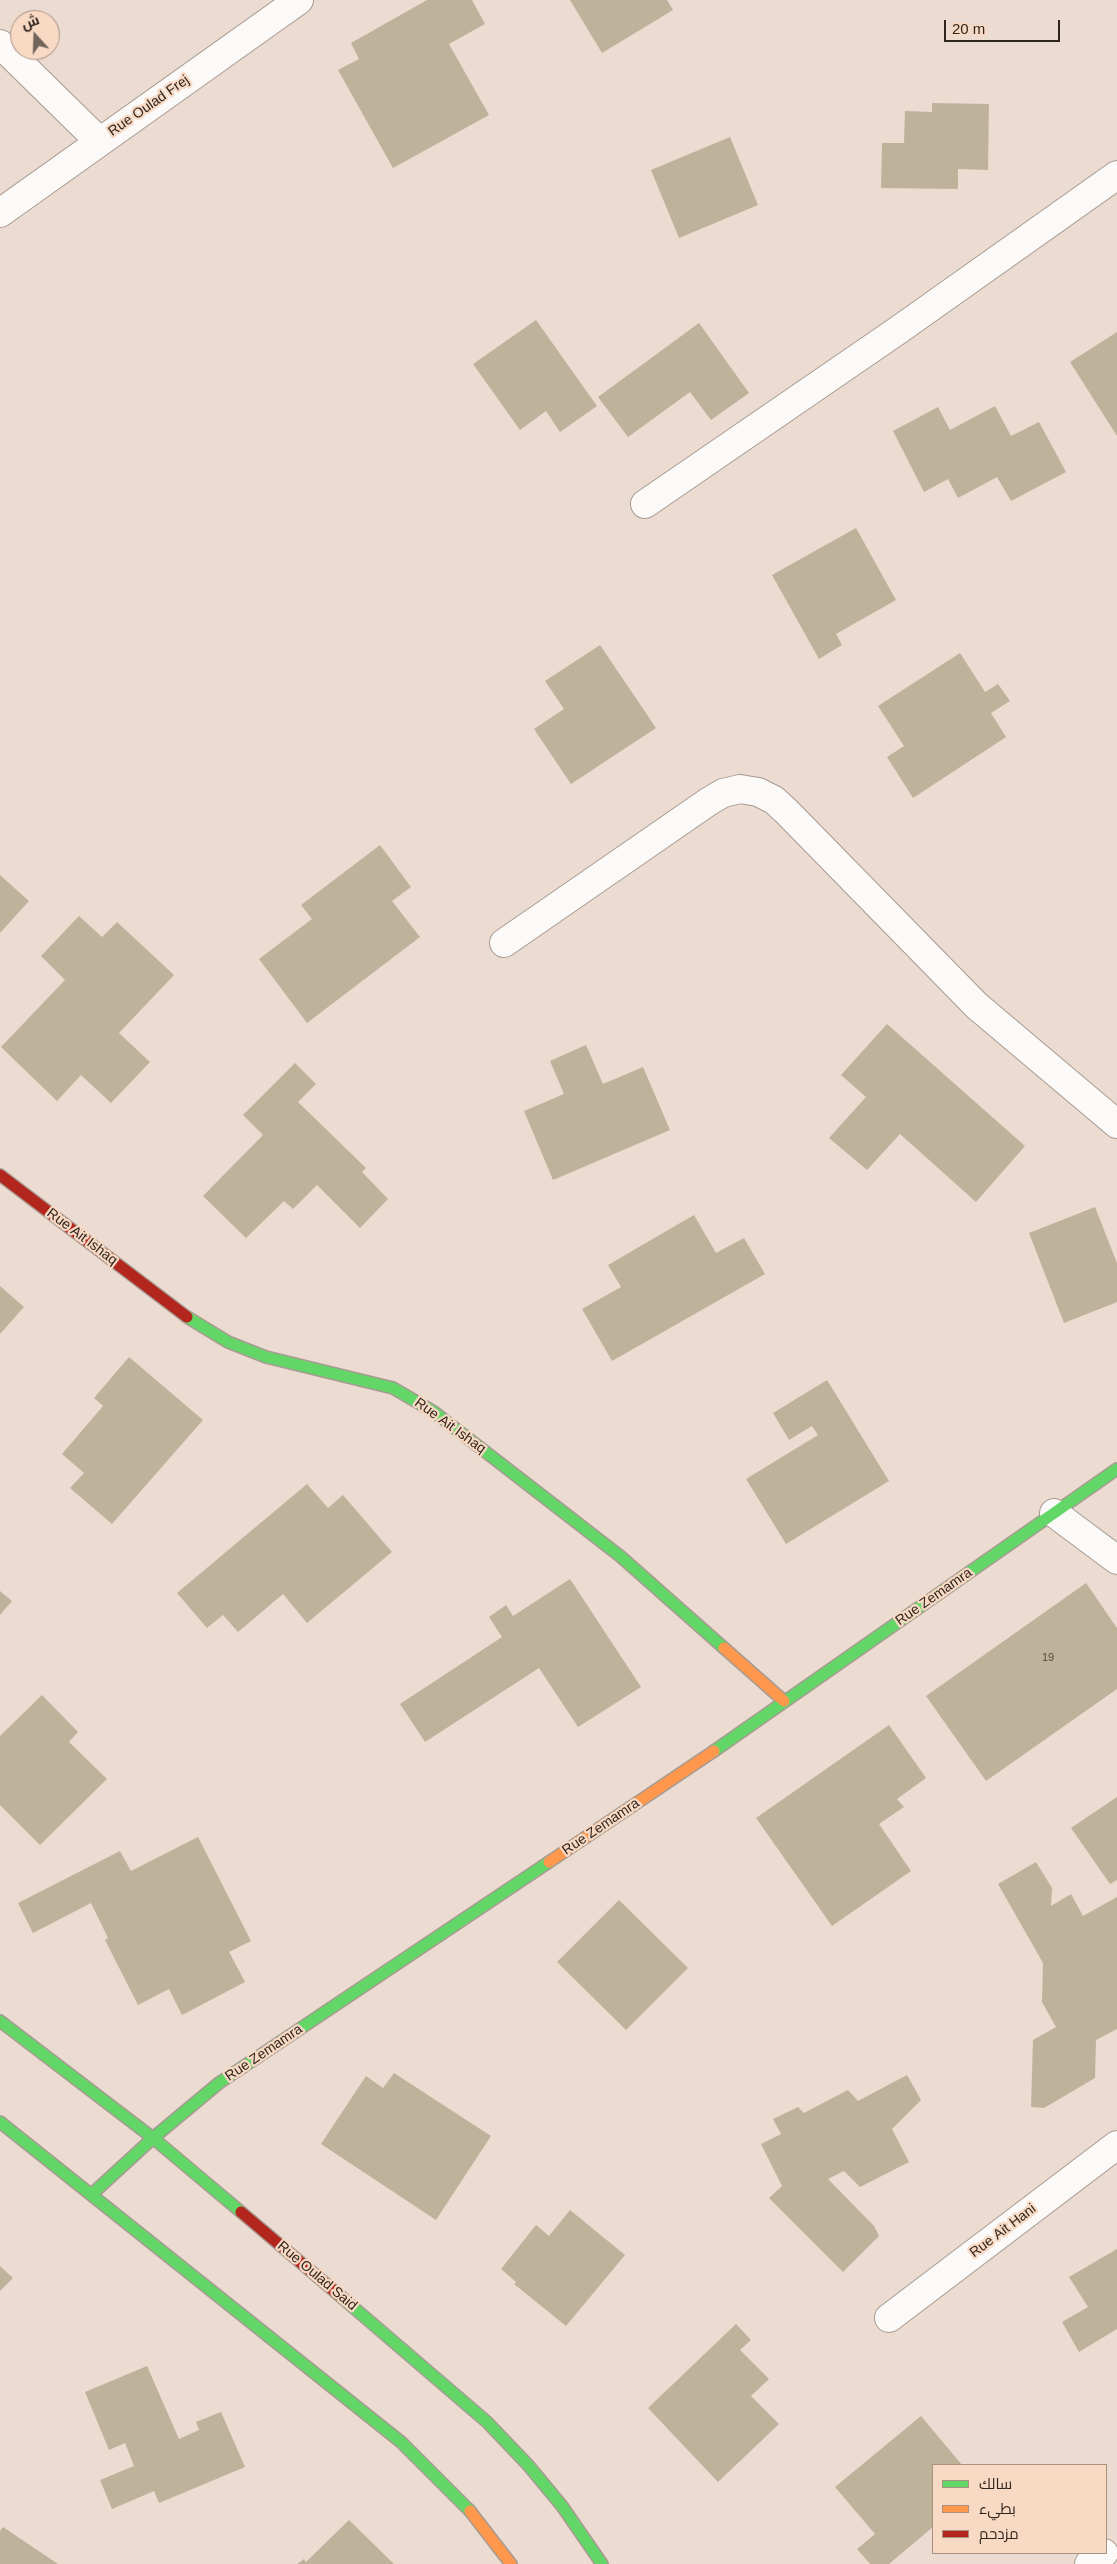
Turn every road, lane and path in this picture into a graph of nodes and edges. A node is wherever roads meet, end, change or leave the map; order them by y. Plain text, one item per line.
1 (299, 0) edge
2 (0, 44) edge
3 (99, 141) junction
4 (1117, 175) edge
5 (0, 213) edge
6 (645, 504) dead end
7 (504, 943) dead end
8 (1117, 1124) edge
9 (0, 1175) edge
10 (1117, 1469) edge
11 (1054, 1513) junction
12 (1117, 1560) edge
13 (784, 1701) junction
14 (0, 2021) edge
15 (0, 2122) edge
16 (153, 2138) junction
17 (1117, 2145) edge
18 (92, 2194) junction
19 (889, 2318) dead end
20 (1102, 2554) edge
21 (511, 2564) edge
22 (602, 2564) edge
23 (1088, 2564) edge

1 - 3 street, Rue Oulad Frej
2 - 3 street
3 - 5 street, Rue Oulad Frej
4 - 6 street
7 - 8 street
9 - 13 street, Rue Ait Ishaq
10 - 11 street, Rue Zemamra
11 - 12 street
11 - 13 street, Rue Zemamra
13 - 16 street, Rue Zemamra
14 - 16 street, Rue Oulad Said
15 - 18 street
16 - 18 street, Rue Zemamra
16 - 22 street, Rue Oulad Said
17 - 19 street, Rue Ait Hani
18 - 21 street
20 - 23 street

